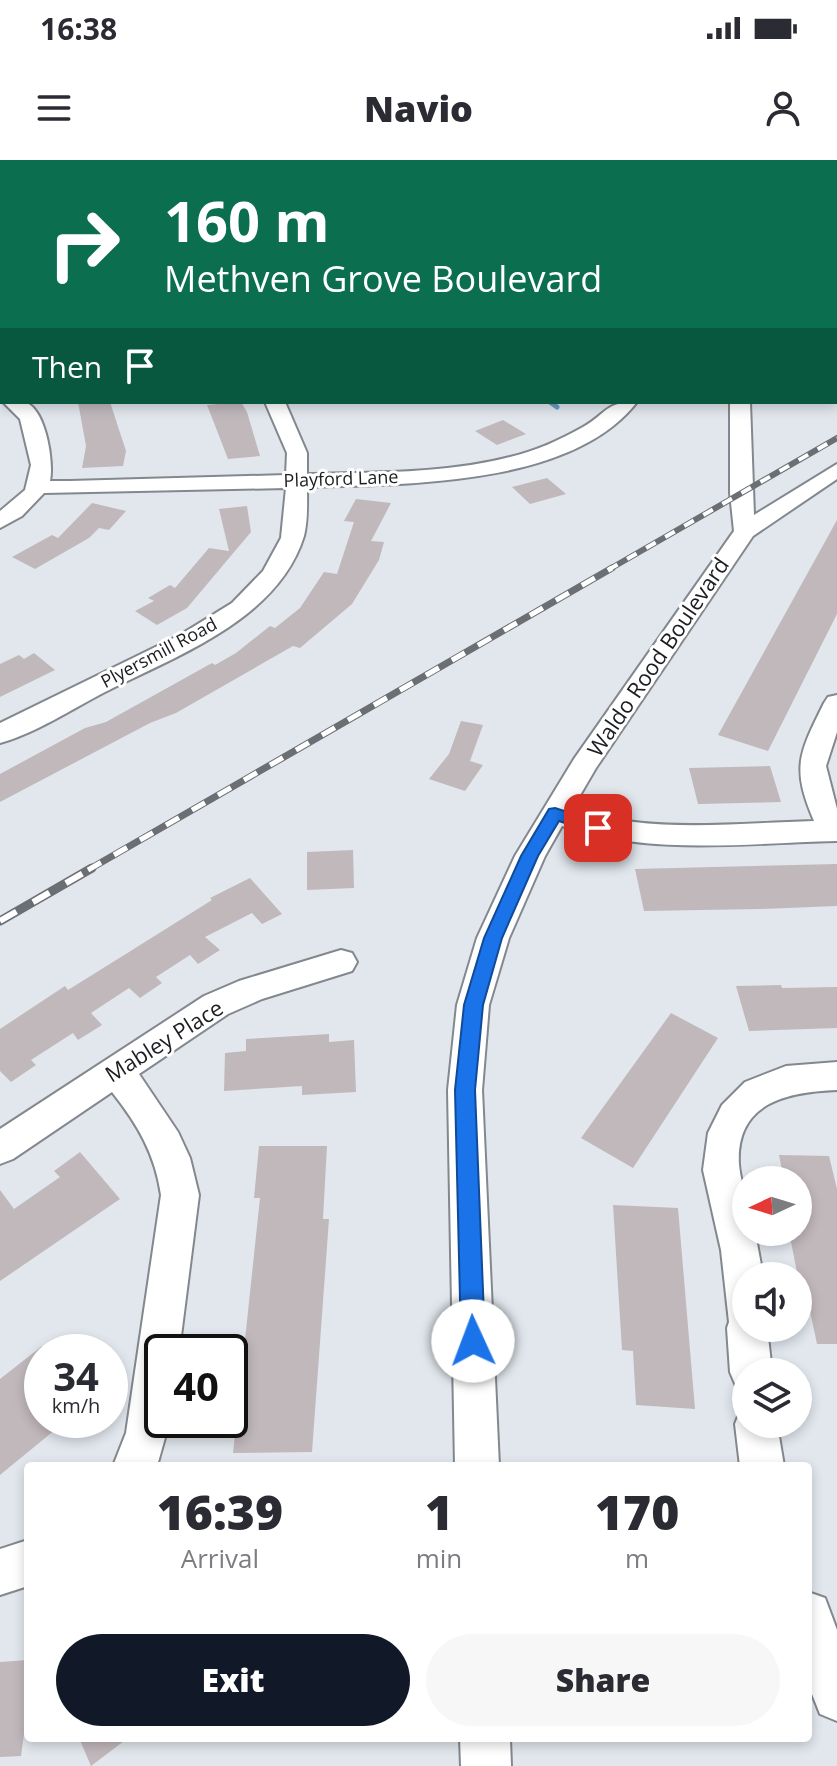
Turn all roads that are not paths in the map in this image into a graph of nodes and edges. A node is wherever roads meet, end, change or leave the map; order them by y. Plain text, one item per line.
1 (16, 404) edge
2 (276, 404) edge
3 (625, 404) edge
4 (740, 404) edge
5 (837, 470) edge
6 (297, 481) junction
7 (38, 487) junction
8 (0, 521) edge
9 (745, 531) junction
10 (837, 703) edge
11 (0, 734) edge
12 (555, 813) junction
13 (834, 831) edge
14 (341, 962) dead end
15 (116, 1072) junction
16 (837, 1076) edge
17 (0, 1148) edge
18 (741, 1262) edge
19 (758, 1438) edge
20 (136, 1462) edge
21 (477, 1462) edge
22 (761, 1462) edge
23 (24, 1564) edge
24 (0, 1572) edge
25 (820, 1629) edge
26 (837, 1697) edge
27 (485, 1742) edge
28 (486, 1766) edge

1 - 7 street
2 - 6 street, Plyersmill Road
3 - 6 street, Playford Lane
4 - 9 street
5 - 9 street
6 - 7 street, Playford Lane
6 - 11 street, Plyersmill Road
7 - 8 street
9 - 12 street, Waldo Rood Boulevard
10 - 13 street
12 - 13 street
12 - 21 street, Waldo Rood Boulevard
14 - 15 street, Mabley Place
15 - 17 street, Mabley Place
15 - 20 street
16 - 18 street
19 - 22 street
23 - 24 street
25 - 26 street
27 - 28 street

